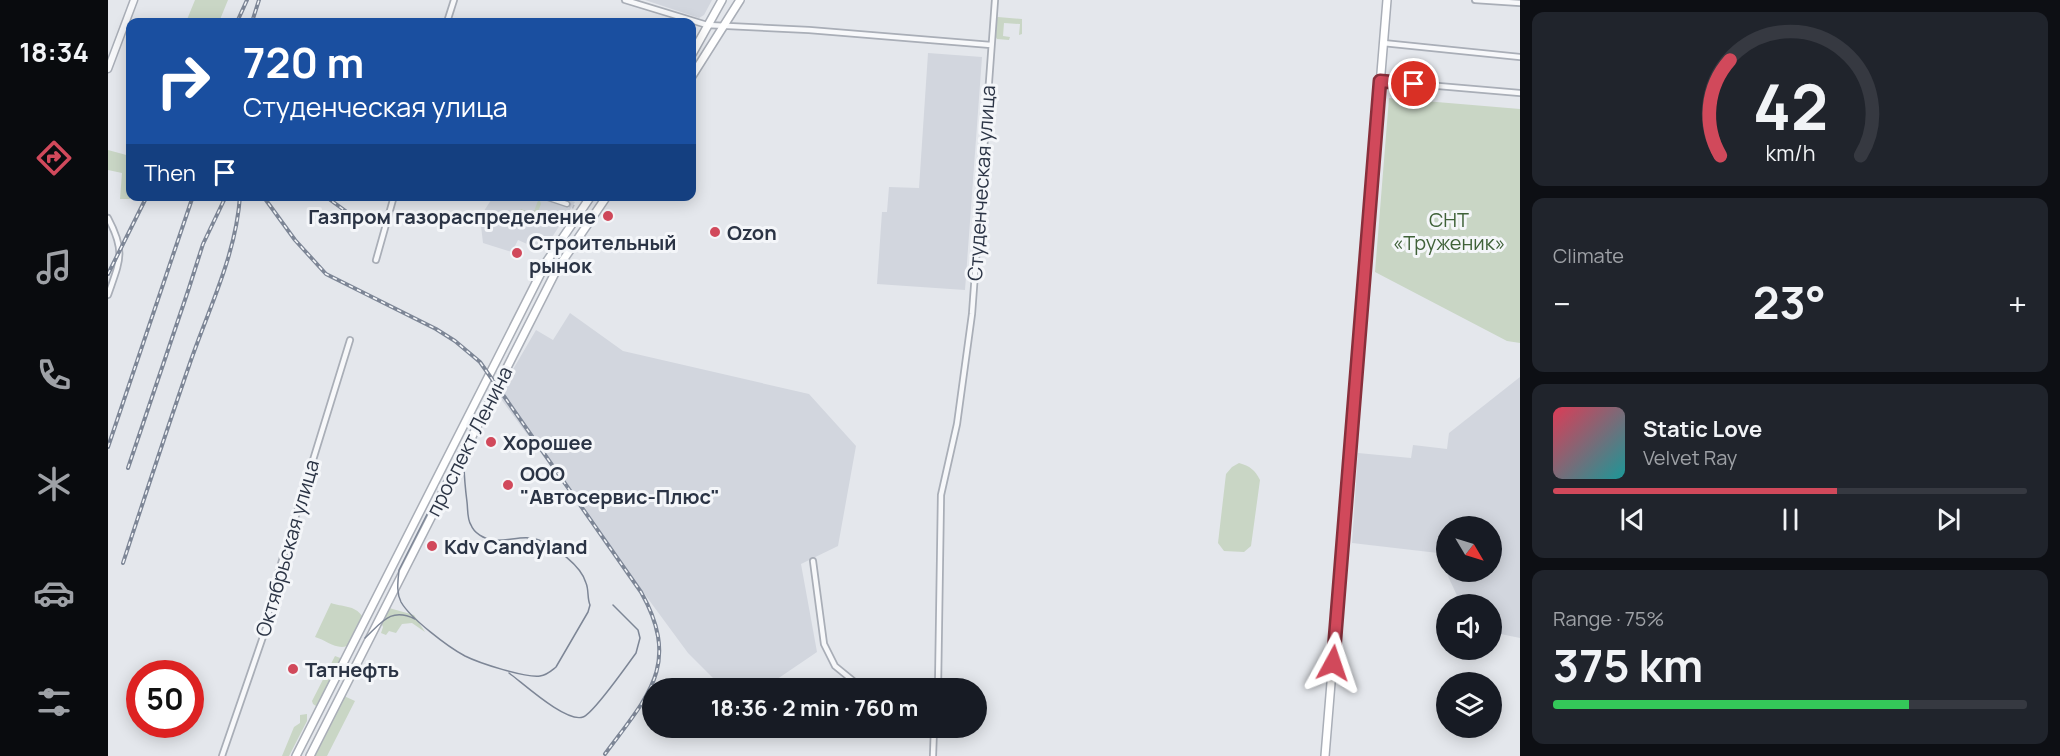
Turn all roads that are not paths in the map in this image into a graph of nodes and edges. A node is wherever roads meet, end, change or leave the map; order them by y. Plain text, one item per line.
1 (134, 0) edge
2 (454, 0) edge
3 (625, 0) edge
4 (722, 0) edge
5 (740, 0) edge
6 (995, 0) edge
7 (1387, 0) edge
8 (1475, 0) edge
9 (1520, 3) edge
10 (127, 18) edge
11 (448, 18) edge
12 (682, 18) edge
13 (126, 21) edge
14 (696, 23) edge
15 (707, 26) junction
16 (724, 26) junction
17 (1383, 43) junction
18 (991, 45) junction
19 (696, 47) edge
20 (1520, 57) edge
21 (108, 69) edge
22 (696, 70) edge
23 (1380, 81) junction
24 (1520, 93) edge
25 (393, 201) edge
26 (558, 201) edge
27 (588, 201) edge
28 (604, 201) edge
29 (567, 204) tunnel mouth
30 (108, 218) edge
31 (376, 260) dead end
32 (108, 295) edge
33 (350, 340) dead end
34 (813, 561) dead end
35 (848, 678) edge
36 (938, 678) edge
37 (933, 738) edge
38 (222, 756) edge
39 (296, 756) edge
40 (310, 756) edge
41 (933, 756) edge
42 (1325, 756) edge

1 - 10 street
2 - 11 street
3 - 12 street
4 - 15 main road
5 - 16 main road
6 - 18 street, Студенческая улица
7 - 17 main road
8 - 9 street
13 - 21 street
14 - 15 street
15 - 16 street
15 - 19 main road
16 - 18 street
16 - 22 main road
17 - 20 street
17 - 23 main road
18 - 36 street, Студенческая улица
23 - 24 street
23 - 42 main road
25 - 31 street
26 - 29 street
27 - 39 main road, проспект Ленина
28 - 40 main road, проспект Ленина
30 - 32 street
33 - 38 street, Октябрьская улица
34 - 35 street
37 - 41 street

